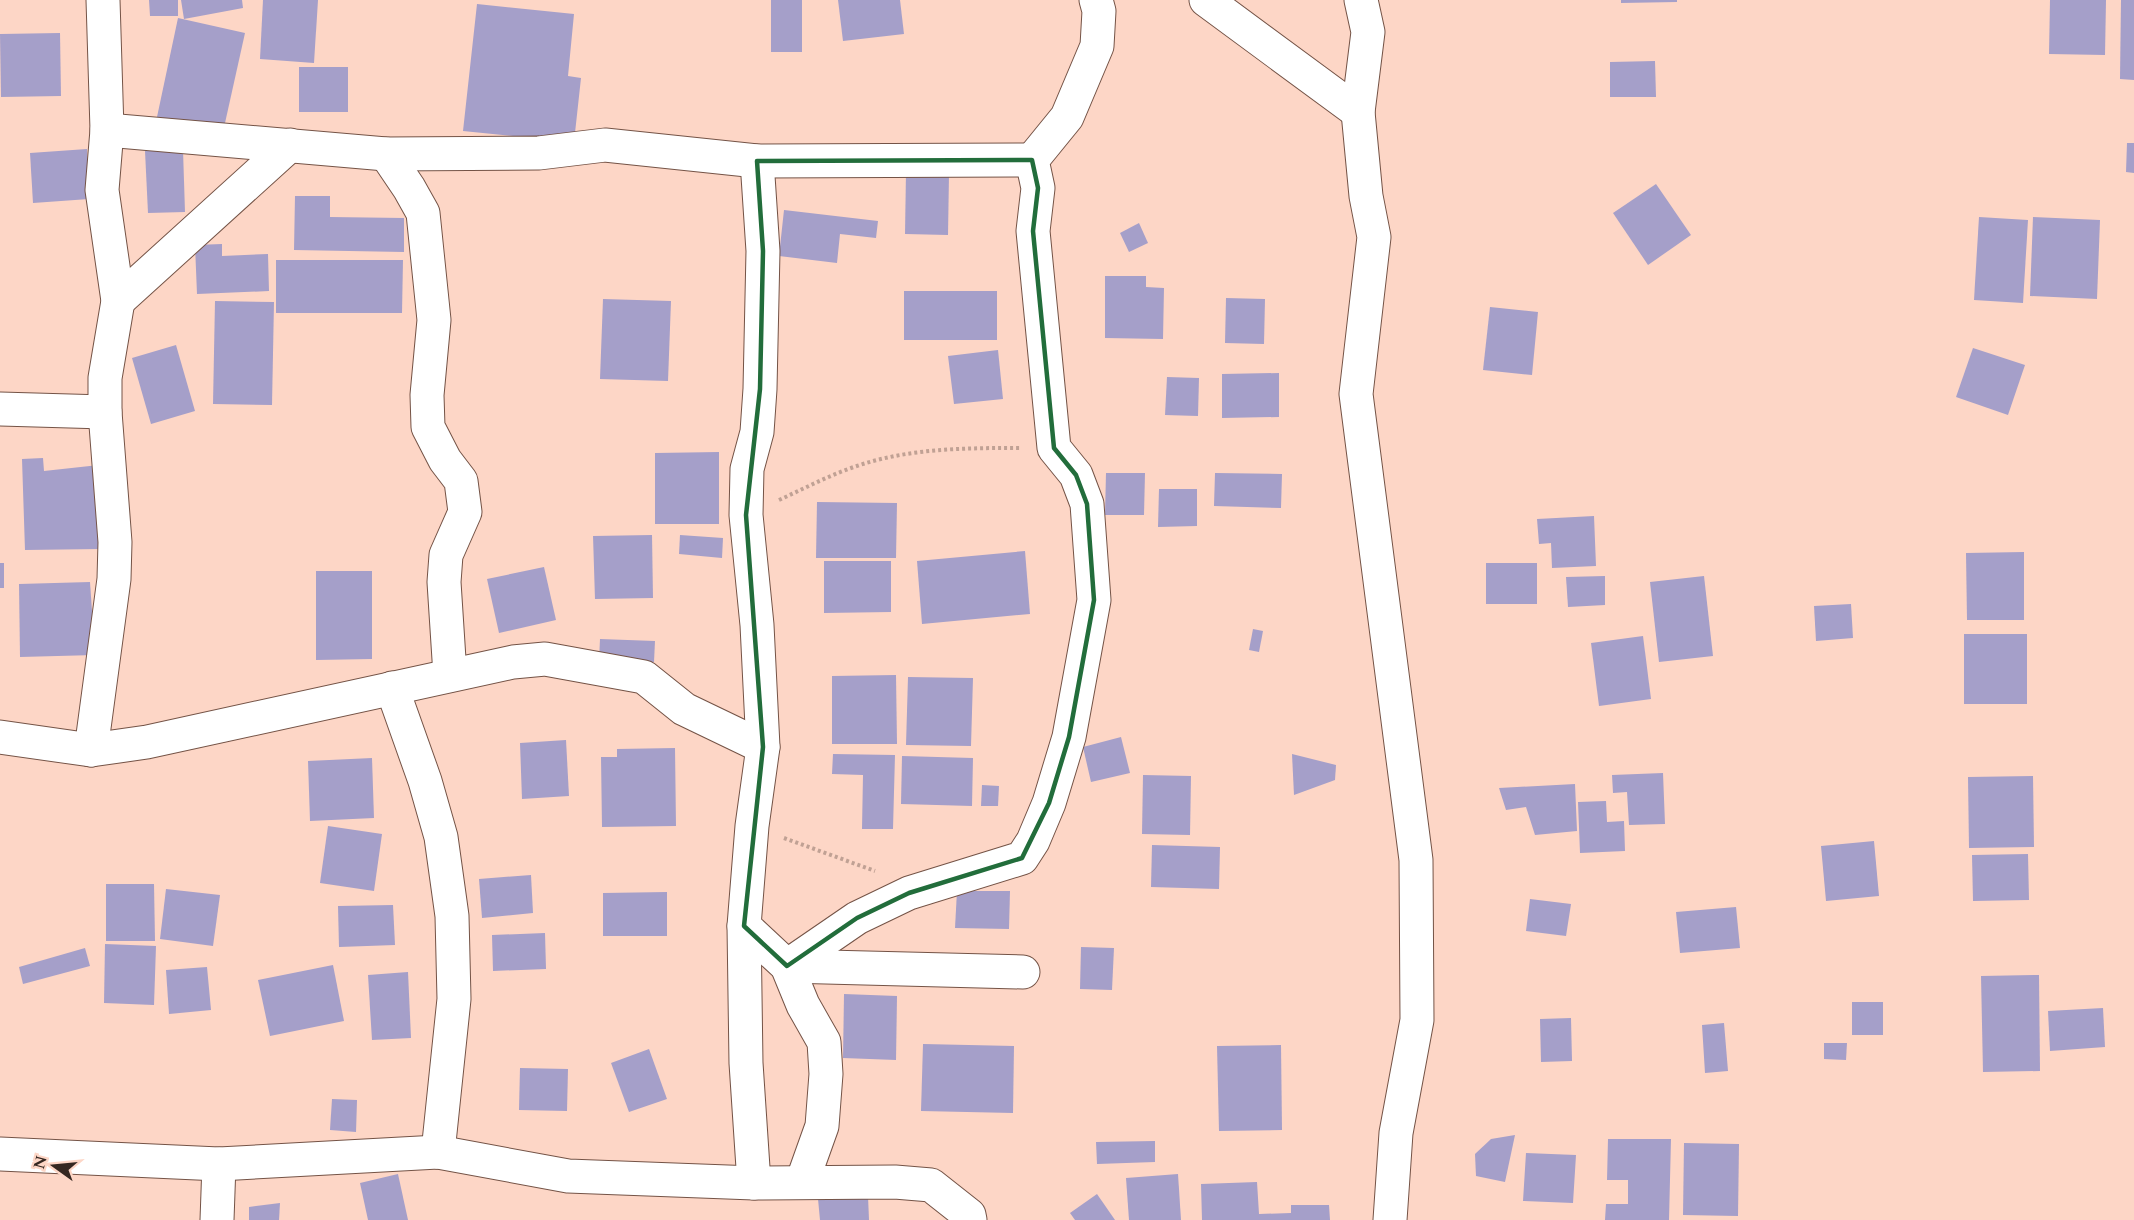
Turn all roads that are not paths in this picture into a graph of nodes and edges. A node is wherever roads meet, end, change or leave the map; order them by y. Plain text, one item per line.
1 (103, 0) edge
2 (1096, 0) edge
3 (1206, 0) edge
4 (1361, 0) edge
5 (1358, 112) junction
6 (107, 130) junction
7 (290, 145) junction
8 (386, 154) junction
9 (757, 160) junction
10 (1032, 160) junction
11 (118, 301) junction
12 (0, 409) edge
13 (105, 412) junction
14 (450, 675) junction
15 (392, 688) junction
16 (0, 737) edge
17 (763, 747) junction
18 (91, 750) junction
19 (744, 926) junction
20 (787, 966) junction
21 (1023, 972) dead end
22 (438, 1152) junction
23 (0, 1154) edge
24 (219, 1164) junction
25 (802, 1182) junction
26 (754, 1183) junction
27 (216, 1220) edge
28 (970, 1220) edge
29 (1390, 1220) edge

1 - 6 street
2 - 10 street
3 - 5 street
4 - 5 street
5 - 29 street
6 - 7 street
6 - 11 street
7 - 8 street
7 - 11 street
8 - 9 street
8 - 14 street
9 - 10 street
9 - 17 street
10 - 20 street
11 - 13 street
12 - 13 street
13 - 18 street
14 - 15 street
14 - 17 street
15 - 18 street
15 - 22 street
16 - 18 street
17 - 19 street
19 - 20 street
19 - 26 street
20 - 21 street
20 - 25 street
22 - 24 street
22 - 26 street
23 - 24 street
24 - 27 street
25 - 26 street
25 - 28 street

